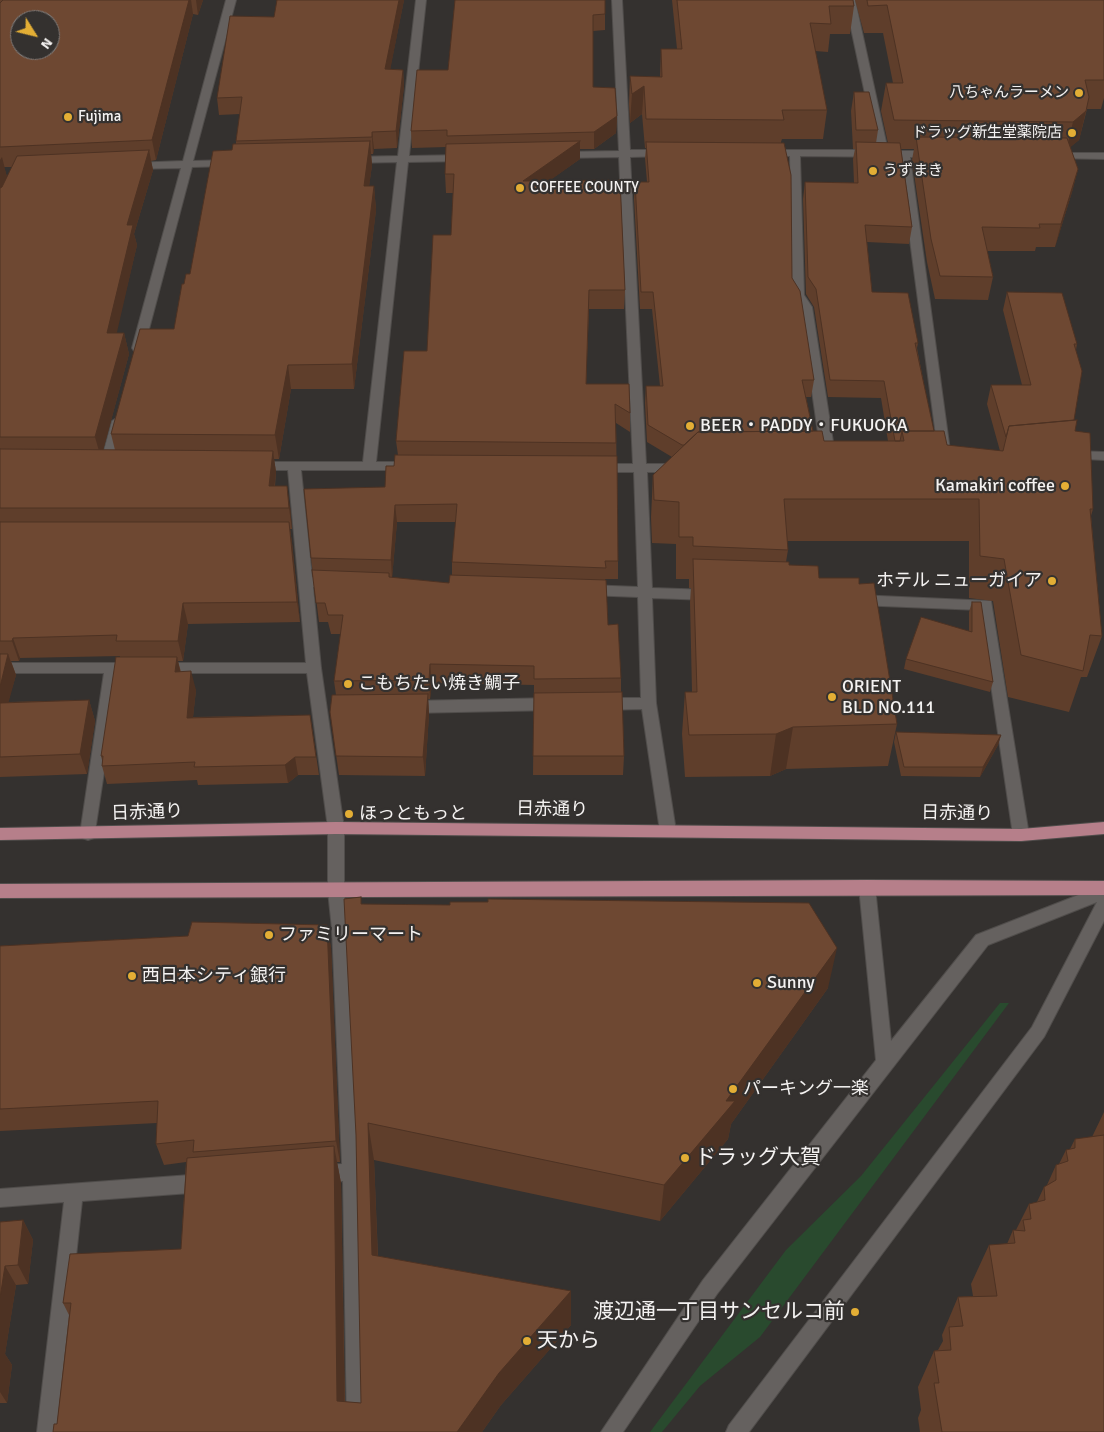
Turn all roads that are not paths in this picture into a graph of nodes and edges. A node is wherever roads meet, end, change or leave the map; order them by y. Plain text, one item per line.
1 (231, 0) edge
2 (421, 0) edge
3 (617, 0) edge
4 (850, 0) edge
5 (626, 153) junction
6 (676, 153) edge
7 (755, 153) edge
8 (795, 153) junction
9 (883, 153) junction
10 (904, 154) junction
11 (942, 154) edge
12 (548, 155) edge
13 (1047, 156) edge
14 (1104, 156) edge
15 (480, 157) edge
16 (403, 159) junction
17 (344, 161) edge
18 (245, 163) edge
19 (186, 164) junction
20 (116, 167) edge
21 (134, 362) edge
22 (122, 409) edge
23 (1104, 456) edge
24 (1054, 457) edge
25 (107, 465) edge
26 (245, 466) edge
27 (369, 466) junction
28 (294, 467) junction
29 (427, 467) edge
30 (830, 467) edge
31 (947, 467) edge
32 (582, 468) edge
33 (640, 468) junction
34 (690, 468) edge
35 (305, 582) junction
36 (344, 583) edge
37 (568, 590) edge
38 (645, 592) junction
39 (721, 596) edge
40 (839, 600) edge
41 (0, 668) edge
42 (112, 668) junction
43 (314, 668) junction
44 (648, 703) junction
45 (569, 704) edge
46 (589, 704) edge
47 (399, 707) edge
48 (319, 708) junction
49 (339, 708) edge
50 (336, 828) junction
51 (1104, 828) edge
52 (668, 831) junction
53 (0, 834) edge
54 (88, 834) junction
55 (1021, 834) junction
56 (867, 887) junction
57 (1104, 890) edge
58 (0, 891) edge
59 (336, 891) junction
60 (1104, 905) edge
61 (885, 1063) junction
62 (352, 1172) junction
63 (302, 1175) edge
64 (223, 1182) edge
65 (74, 1193) junction
66 (0, 1198) edge
67 (48, 1432) edge
68 (357, 1432) edge
69 (611, 1432) edge
70 (736, 1432) edge

1 - 19 street
2 - 16 street
3 - 5 street
4 - 9 street
5 - 6 street
5 - 12 street
5 - 33 street
7 - 8 street
8 - 9 street
8 - 30 street
9 - 10 street
10 - 11 street
10 - 31 street
13 - 14 street
15 - 16 street
16 - 17 street
16 - 27 street
18 - 19 street
19 - 20 street
19 - 21 street
22 - 25 street
23 - 24 street
26 - 28 street
27 - 28 street
27 - 29 street
28 - 35 street
32 - 33 street
33 - 34 street
33 - 38 street
35 - 36 street
35 - 43 street
37 - 38 street
38 - 39 street
38 - 44 street
40 - 55 street
41 - 42 street
42 - 43 street
42 - 54 street
43 - 48 street
44 - 46 street
44 - 52 street
45 - 47 street
48 - 49 street
48 - 50 street
50 - 52 main road, 日赤通り
50 - 54 main road, 日赤通り
50 - 59 street
51 - 55 main road, 日赤通り
52 - 55 main road, 日赤通り
53 - 54 main road, 日赤通り
56 - 57 main road
56 - 59 main road
56 - 61 street
57 - 61 street
58 - 59 main road
59 - 62 street
60 - 70 street
61 - 69 street
62 - 63 street
62 - 68 street
64 - 65 street
65 - 66 street
65 - 67 street

